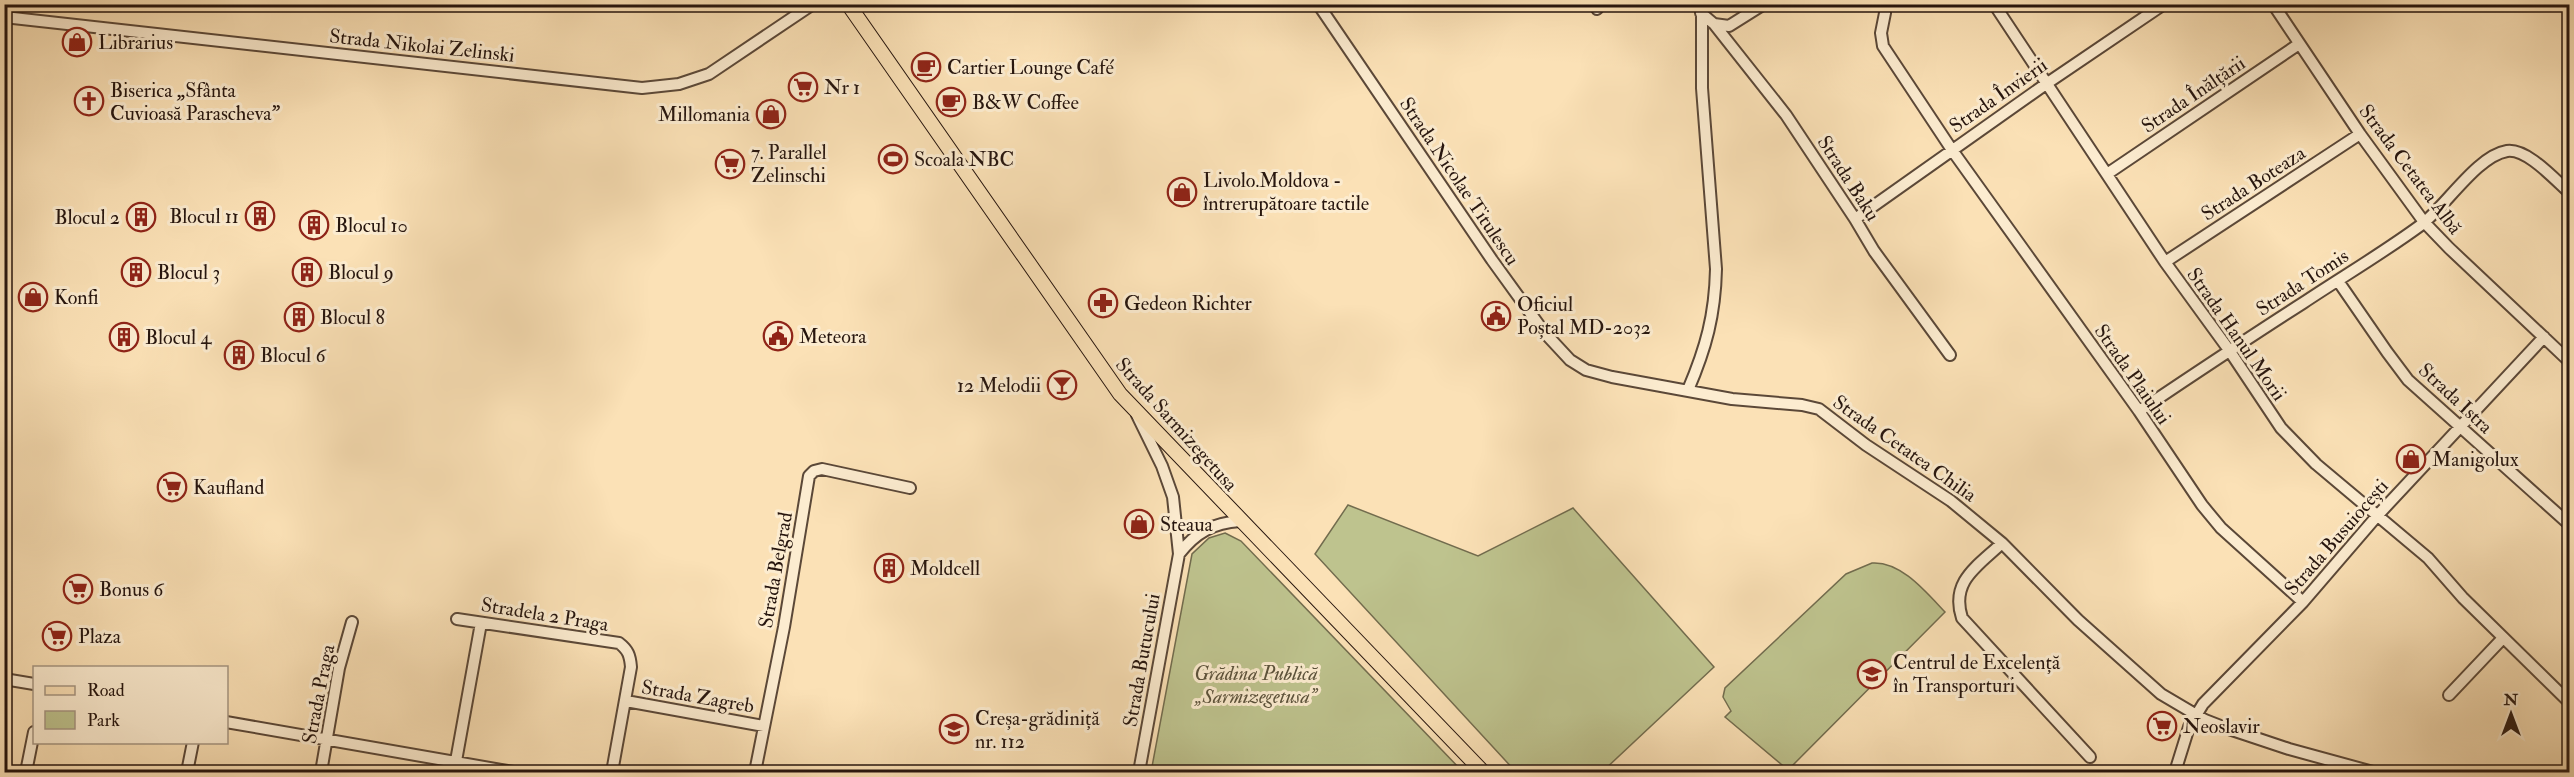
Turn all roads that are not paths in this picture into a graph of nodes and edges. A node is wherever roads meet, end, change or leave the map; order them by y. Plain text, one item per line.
1 (6, 4) edge
2 (813, 4) edge
3 (848, 4) edge
4 (1318, 4) edge
5 (1764, 4) edge
6 (1994, 4) edge
7 (2164, 4) edge
8 (2273, 4) edge
9 (1702, 9) edge
10 (1885, 13) dead end
11 (5, 18) edge
12 (1714, 24) junction
13 (2299, 44) junction
14 (2046, 84) junction
15 (2360, 134) junction
16 (1952, 150) junction
17 (2107, 174) junction
18 (2570, 193) edge
19 (1855, 219) junction
20 (2424, 222) junction
21 (2166, 262) junction
22 (2338, 280) junction
23 (2544, 337) junction
24 (2229, 350) junction
25 (1950, 355) dead end
26 (2570, 362) edge
27 (1688, 390) junction
28 (2139, 411) junction
29 (1136, 412) junction
30 (2459, 427) junction
31 (910, 488) dead end
32 (2377, 516) junction
33 (1240, 521) junction
34 (2570, 525) edge
35 (2002, 543) junction
36 (1179, 554) junction
37 (2303, 602) junction
38 (457, 619) dead end
39 (351, 622) dead end
40 (481, 623) junction
41 (2503, 638) junction
42 (4, 679) edge
43 (33, 684) edge
44 (2450, 694) dead end
45 (626, 701) junction
46 (2570, 703) edge
47 (2196, 714) junction
48 (228, 722) edge
49 (764, 726) junction
50 (33, 737) edge
51 (327, 738) junction
52 (193, 744) edge
53 (2090, 757) dead end
54 (455, 767) edge
55 (26, 772) edge
56 (188, 772) edge
57 (321, 772) edge
58 (513, 772) edge
59 (612, 772) edge
60 (755, 772) edge
61 (1140, 772) edge
62 (1483, 772) edge
63 (2175, 772) edge
64 (2373, 772) edge

1 - 11 main road
2 - 11 street, Strada Nikolai Zelinski
3 - 29 main road, Strada Sarmizegetusa
4 - 27 street, Strada Nicolae Titulescu
5 - 12 street
6 - 14 street, Strada Hanul Morii
7 - 14 street, Strada Învierii
8 - 13 street, Strada Cetatea Albă
9 - 12 street, Strada Baku
9 - 27 street
10 - 16 street, Strada Plaiului
12 - 19 street, Strada Baku
13 - 15 street, Strada Cetatea Albă
13 - 17 street, Strada Înălțării
14 - 16 street, Strada Învierii
14 - 17 street, Strada Hanul Morii
15 - 20 street, Strada Cetatea Albă
15 - 21 street, Strada Boteaza
16 - 19 street, Strada Învierii
16 - 28 street, Strada Plaiului
17 - 21 street, Strada Hanul Morii
18 - 20 street, Strada Tomis
19 - 25 street, Strada Baku
20 - 22 street, Strada Tomis
20 - 23 street, Strada Cetatea Albă
21 - 24 street, Strada Hanul Morii
22 - 24 street, Strada Tomis
22 - 30 street, Strada Istra
23 - 26 street, Strada Cetatea Albă
23 - 30 street, Strada Busuiocești
24 - 28 street, Strada Tomis
24 - 32 street, Strada Hanul Morii
27 - 35 street, Strada Cetatea Chilia
28 - 37 street, Strada Plaiului
29 - 33 main road, Strada Sarmizegetusa
29 - 36 street, Strada Butucului
30 - 32 street, Strada Busuiocești
30 - 34 street, Strada Istra
31 - 49 street, Strada Belgrad
32 - 37 street, Strada Busuiocești
32 - 41 street, Strada Hanul Morii
33 - 36 street
33 - 62 main road, Strada Sarmizegetusa
35 - 47 street, Strada Cetatea Chilia
35 - 53 street
36 - 61 street, Strada Butucului
37 - 47 street, Strada Busuiocești
38 - 40 street, Stradela 2 Praga
39 - 51 street, Strada Praga
40 - 45 street, Stradela 2 Praga
40 - 54 street
41 - 44 street
41 - 46 street, Strada Hanul Morii
42 - 43 street
45 - 49 street, Strada Zagreb
45 - 59 street
47 - 63 street, Strada Busuiocești
47 - 64 street, Strada Cetatea Chilia
48 - 51 street
49 - 60 street, Strada Belgrad
50 - 55 street
51 - 54 street
51 - 57 street, Strada Praga
52 - 56 street
54 - 58 street

